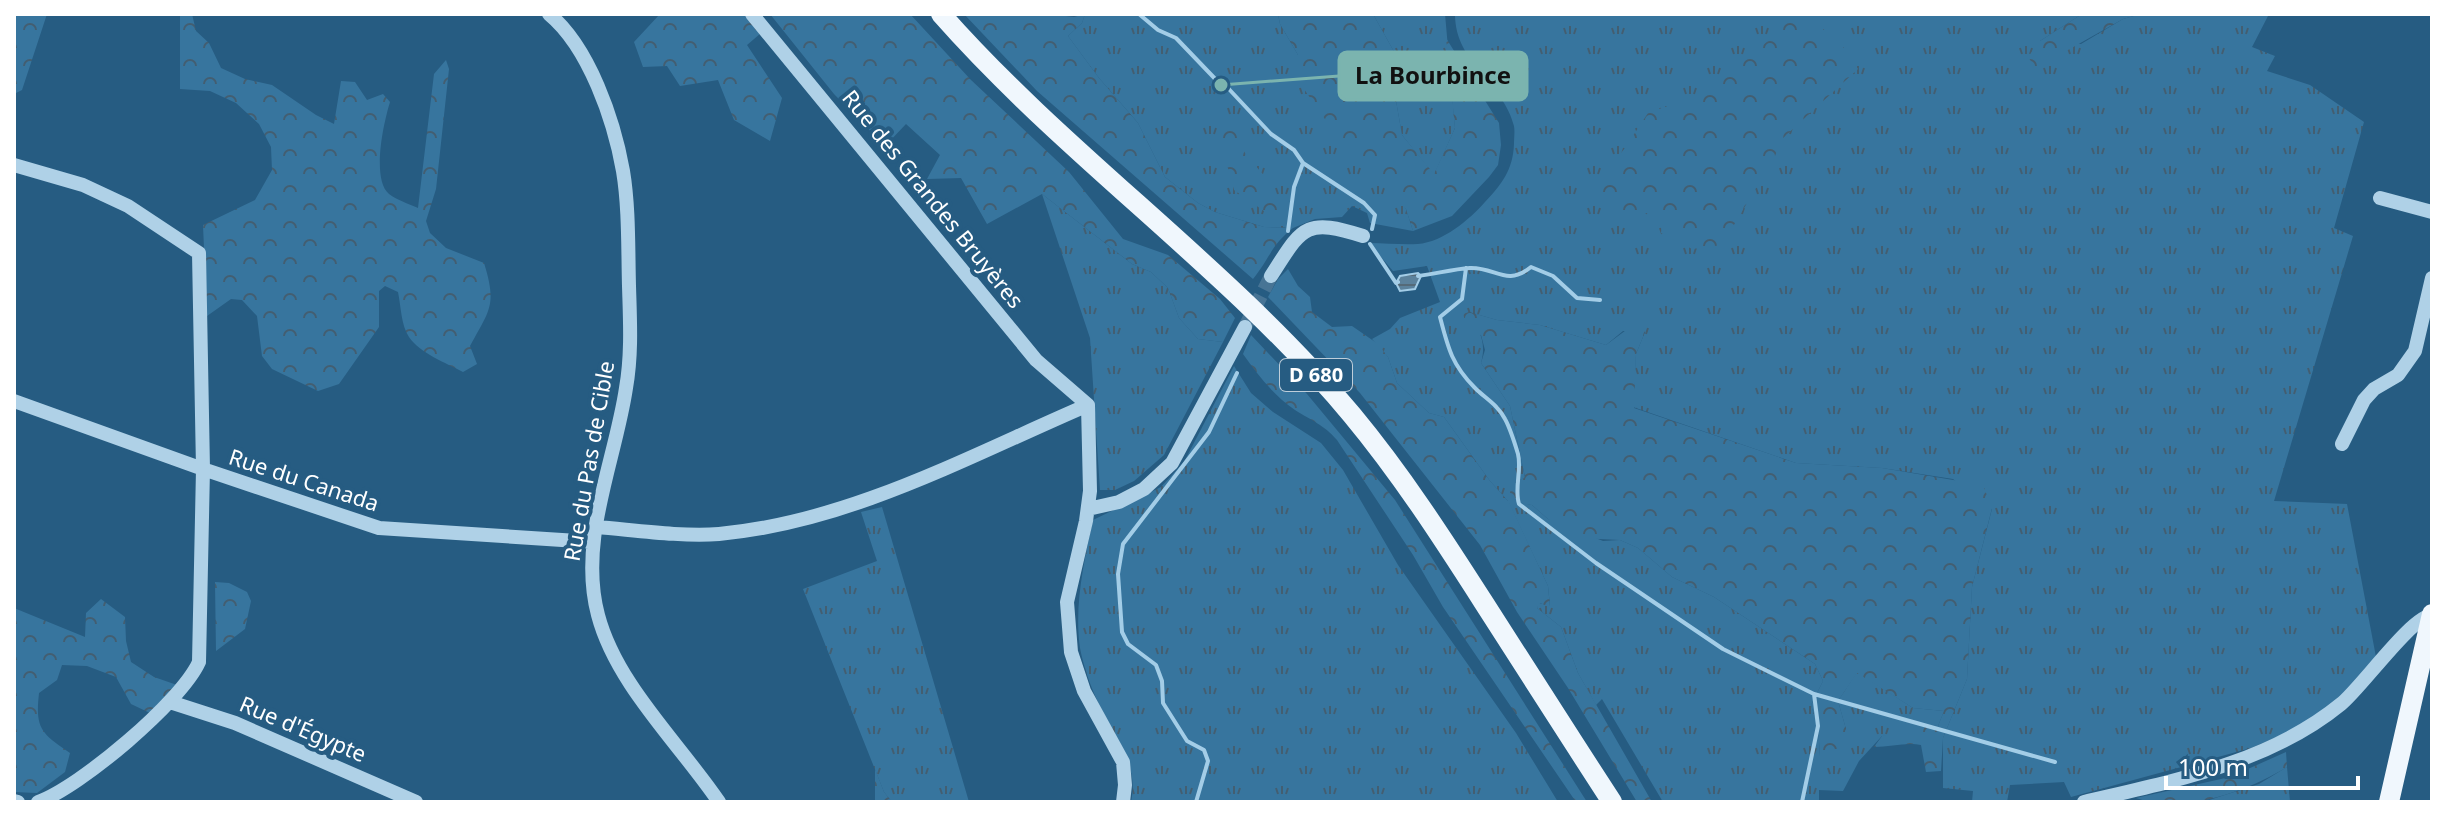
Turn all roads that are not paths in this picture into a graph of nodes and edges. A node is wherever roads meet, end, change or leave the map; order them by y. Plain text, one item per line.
1 (549, 14) edge
2 (752, 14) edge
3 (941, 14) edge
4 (14, 165) edge
5 (2380, 198) dead end
6 (2432, 212) edge
7 (1363, 236) dead end
8 (1271, 276) tunnel mouth
9 (2432, 278) edge
10 (1245, 327) tunnel mouth
11 (14, 401) edge
12 (1088, 405) junction
13 (2342, 444) dead end
14 (203, 469) junction
15 (1088, 509) junction
16 (595, 534) junction
17 (2432, 615) edge
18 (170, 702) junction
19 (38, 802) edge
20 (416, 802) edge
21 (719, 802) edge
22 (1123, 802) edge
23 (1612, 802) edge
24 (2084, 802) edge
25 (2389, 802) edge

1 - 16 street, Rue du Pas de Cible
2 - 12 street, Rue des Grandes Bruyères
3 - 23 main road, D 680
4 - 14 street
5 - 6 street
7 - 8 street
9 - 13 street
10 - 15 street
11 - 14 street, Rue du Canada
12 - 15 street
12 - 16 street, Rue du Canada
14 - 16 street, Rue du Canada
14 - 18 street
15 - 22 street
16 - 21 street, Rue du Pas de Cible
17 - 24 street
17 - 25 main road
18 - 19 street
18 - 20 street, Rue d'Égypte

